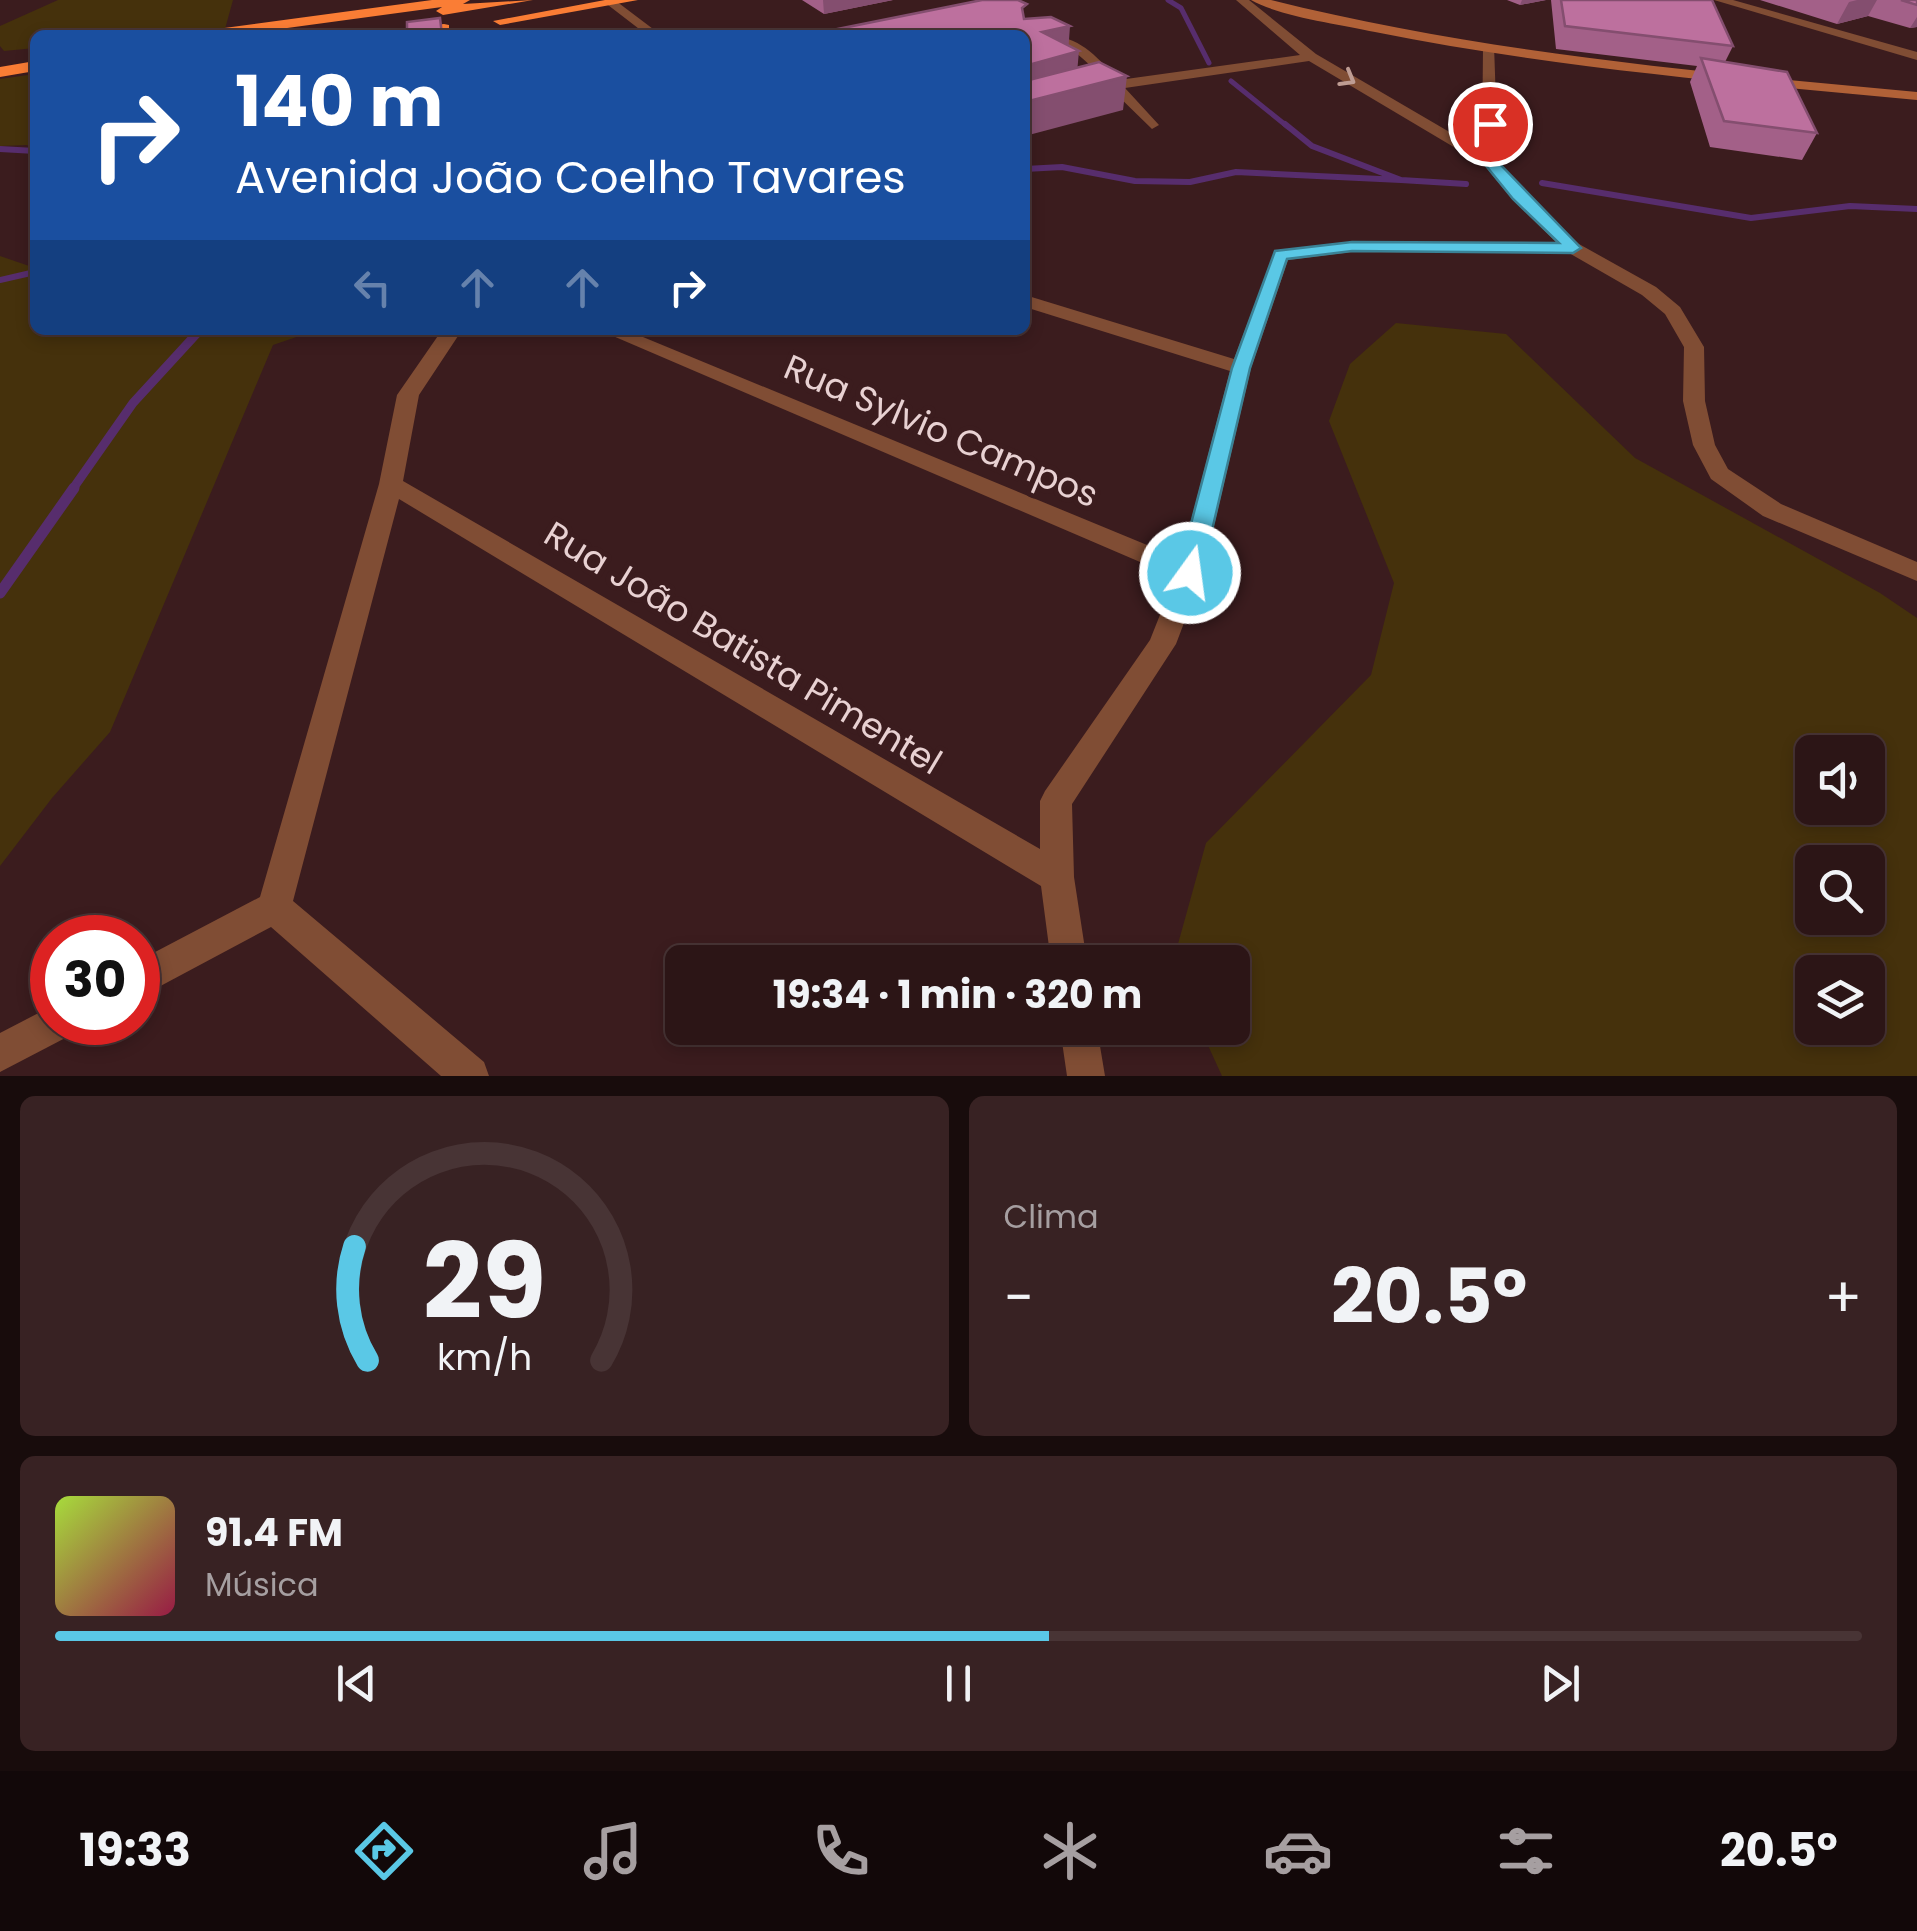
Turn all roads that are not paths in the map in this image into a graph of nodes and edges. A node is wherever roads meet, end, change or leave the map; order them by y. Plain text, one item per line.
1 (463, 0) edge
2 (526, 0) edge
3 (631, 0) edge
4 (1242, 0) edge
5 (1258, 0) edge
6 (1720, 0) edge
7 (612, 3) junction
8 (490, 23) dead end
9 (456, 27) dead end
10 (239, 30) edge
11 (304, 30) edge
12 (428, 30) edge
13 (648, 30) edge
14 (1030, 42) edge
15 (1489, 48) junction
16 (1917, 56) edge
17 (1312, 57) junction
18 (0, 62) edge
19 (30, 64) edge
20 (30, 64) edge
21 (0, 72) edge
22 (1113, 82) junction
23 (1081, 92) edge
24 (1917, 96) edge
25 (1152, 125) dead end
26 (1490, 162) junction
27 (1573, 248) junction
28 (1030, 304) edge
29 (449, 335) edge
30 (621, 335) edge
31 (1241, 368) junction
32 (391, 484) junction
33 (1882, 556) junction
34 (1917, 558) edge
35 (1917, 572) edge
36 (1190, 573) junction
37 (1057, 876) junction
38 (274, 907) junction
39 (1067, 945) edge
40 (160, 968) edge
41 (30, 1037) edge
42 (1081, 1045) edge
43 (0, 1053) edge
44 (470, 1076) edge
45 (1086, 1076) edge

1 - 10 highway
2 - 11 highway
3 - 7 highway
4 - 17 street
5 - 15 street
6 - 16 street
7 - 8 highway
7 - 13 street
9 - 12 highway
14 - 22 street
15 - 24 street
15 - 26 street
17 - 22 street
17 -> 26 street
18 - 19 highway
20 - 21 highway
22 - 23 street
22 - 25 street
26 - 27 street
27 - 31 street
27 - 33 street
28 - 31 street
29 - 32 street
30 - 36 street, Rua Sylvio Campos
31 - 36 street
32 - 37 street, Rua João Batista Pimentel
32 - 38 street
33 - 34 street
33 - 35 street
36 - 37 street
37 - 39 street
38 - 40 street
38 - 44 street
41 - 43 street
42 - 45 street

